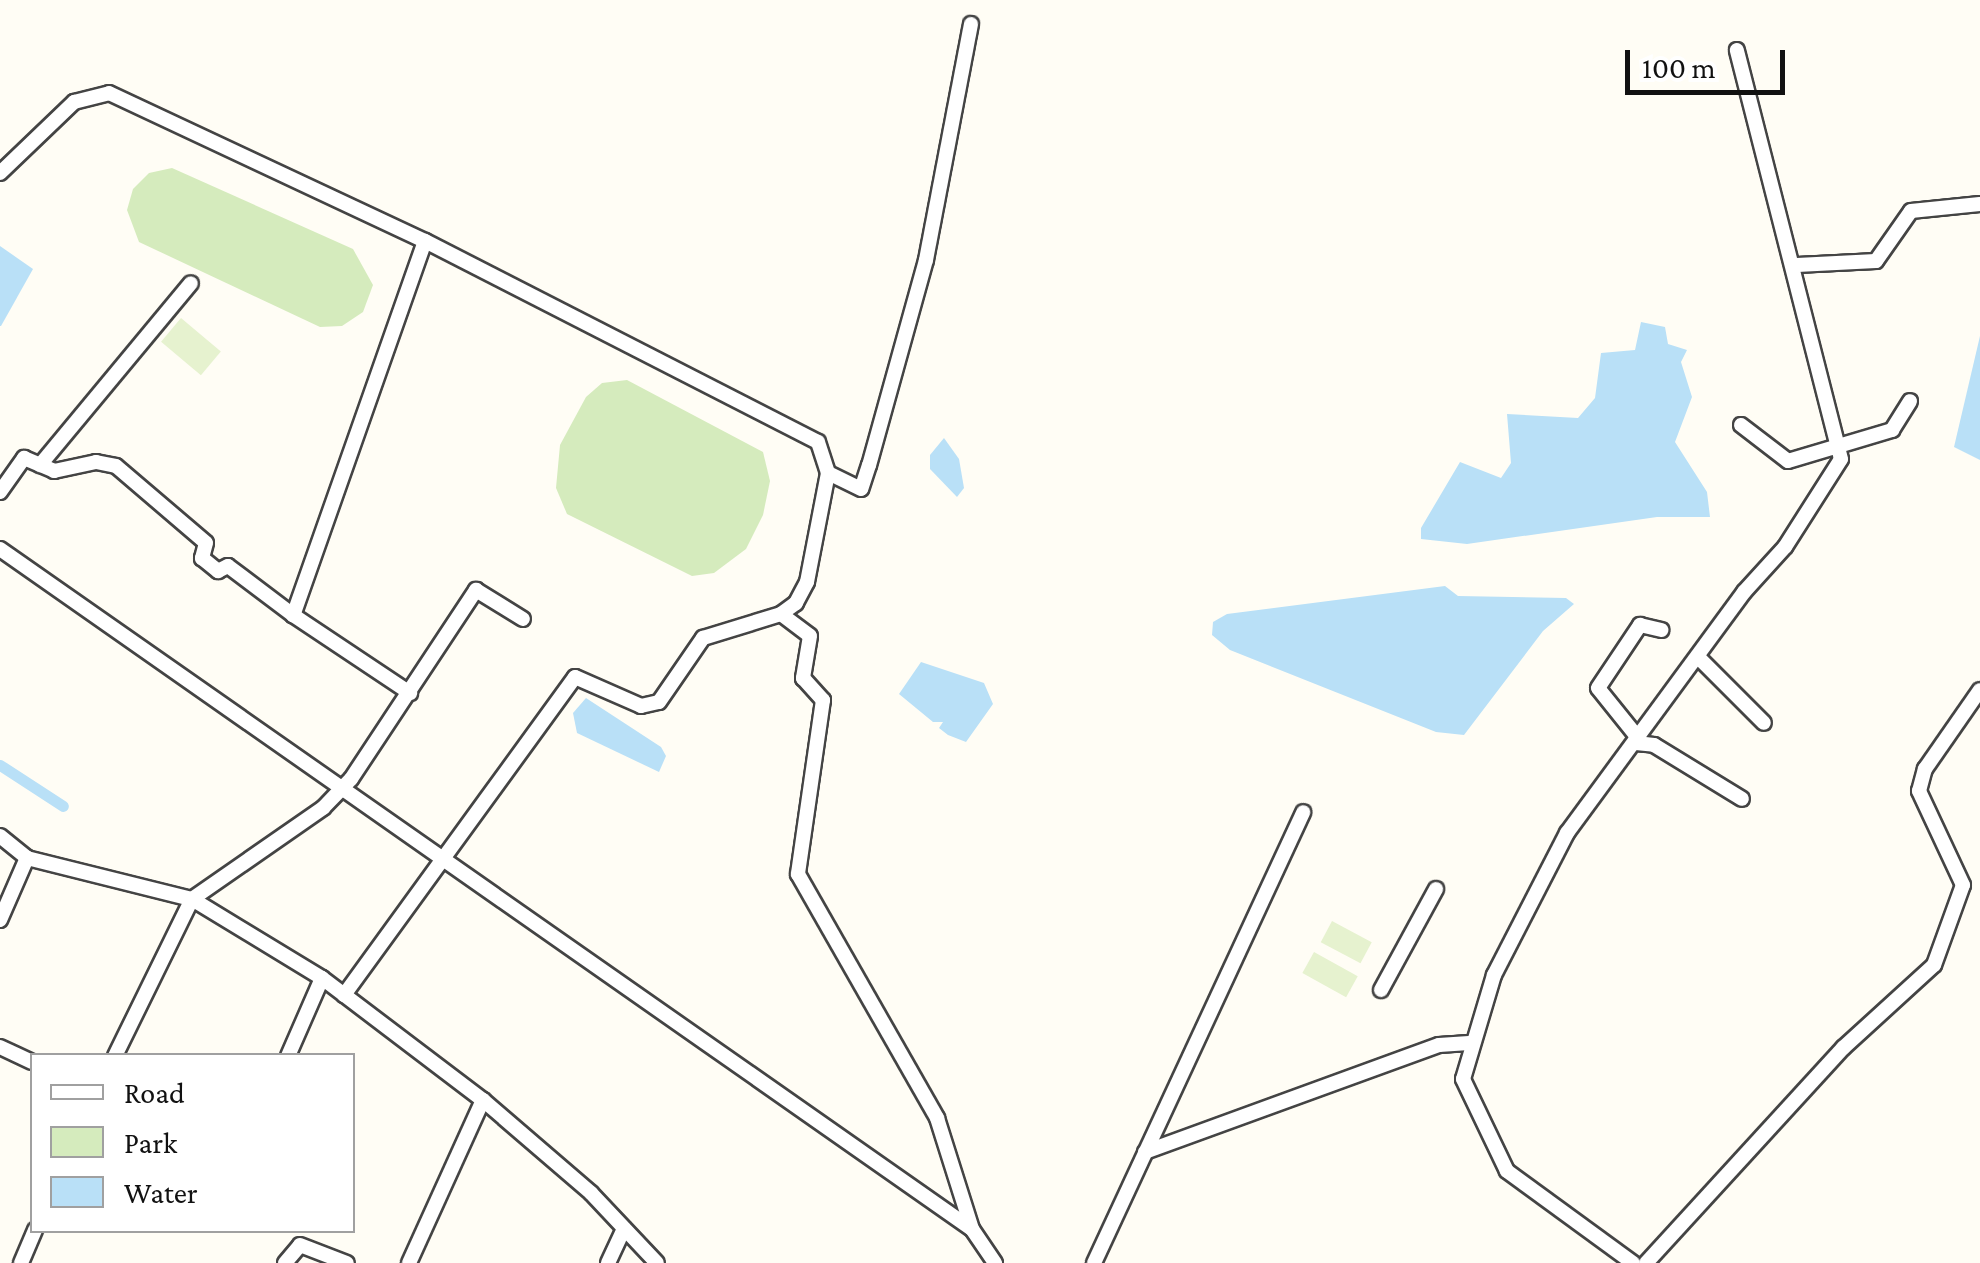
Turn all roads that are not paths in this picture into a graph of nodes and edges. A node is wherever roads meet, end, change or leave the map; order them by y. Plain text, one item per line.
1 (970, 24) dead end
2 (1737, 50) dead end
3 (0, 173) edge
4 (1980, 204) edge
5 (425, 241) junction
6 (1796, 265) junction
7 (191, 284) dead end
8 (1910, 400) dead end
9 (1741, 425) dead end
10 (1839, 440) junction
11 (40, 465) junction
12 (828, 473) junction
13 (0, 492) edge
14 (0, 549) edge
15 (781, 614) junction
16 (292, 615) junction
17 (523, 619) dead end
18 (1661, 630) dead end
19 (1698, 657) junction
20 (1980, 690) edge
21 (410, 693) junction
22 (1764, 722) dead end
23 (1638, 741) junction
24 (1742, 799) dead end
25 (1303, 812) dead end
26 (0, 836) edge
27 (27, 858) junction
28 (442, 858) junction
29 (1436, 889) dead end
30 (192, 899) junction
31 (0, 920) edge
32 (322, 978) junction
33 (1381, 990) dead end
34 (344, 995) junction
35 (1469, 1043) junction
36 (0, 1047) edge
37 (117, 1053) edge
38 (289, 1053) edge
39 (30, 1061) edge
40 (484, 1100) junction
41 (1145, 1152) junction
42 (624, 1228) junction
43 (972, 1228) junction
44 (35, 1233) edge
45 (21, 1263) edge
46 (285, 1263) edge
47 (347, 1263) edge
48 (409, 1263) edge
49 (608, 1263) edge
50 (657, 1263) edge
51 (995, 1263) edge
52 (1094, 1263) edge
53 (1633, 1263) edge
54 (1646, 1263) edge

1 - 12 street
2 - 6 street
3 - 5 street
4 - 6 street
5 - 12 street
5 - 16 street
6 - 10 street
7 - 11 street
8 - 10 street
9 - 10 street
10 - 19 street
11 - 13 street
11 - 16 street
12 - 15 street
14 - 28 street
15 - 28 street
15 - 43 street
16 - 21 street
17 - 21 street
18 - 23 street
19 - 22 street
19 - 23 street
20 - 54 street
21 - 30 street
23 - 24 street
23 - 35 street
25 - 41 street
26 - 27 street
27 - 30 street
27 - 31 street
28 - 34 street
28 - 43 street
29 - 33 street
30 - 32 street
30 - 37 street
32 - 34 street
32 - 38 street
34 - 40 street
35 - 41 street
35 - 53 street
36 - 39 street
40 - 42 street
40 - 48 street
41 - 52 street
42 - 49 street
42 - 50 street
43 - 51 street
44 - 45 street
46 - 47 street

